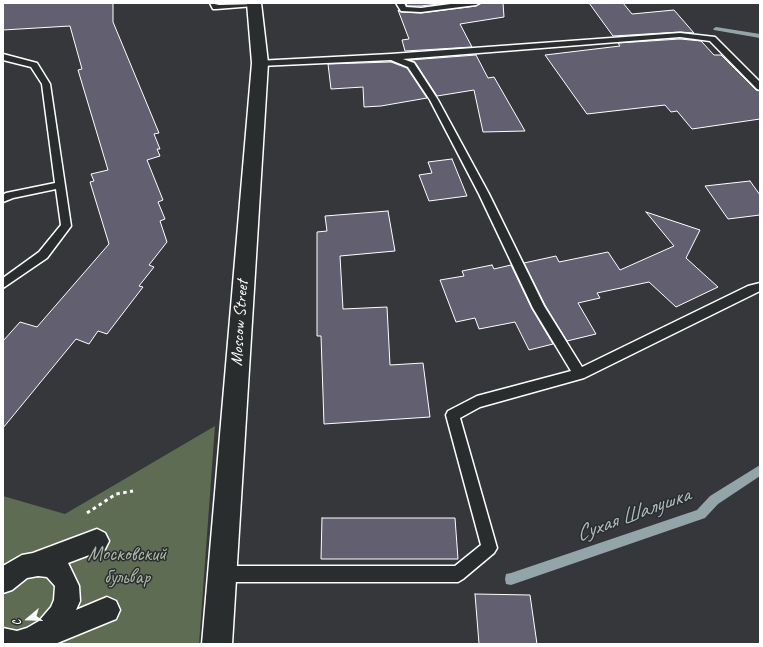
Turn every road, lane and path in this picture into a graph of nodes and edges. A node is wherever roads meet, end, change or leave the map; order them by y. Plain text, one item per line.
1 (214, 3) edge
2 (400, 3) edge
3 (476, 3) edge
4 (254, 4) edge
5 (3, 57) edge
6 (391, 57) junction
7 (260, 63) junction
8 (760, 87) edge
9 (60, 185) junction
10 (3, 199) edge
11 (3, 284) edge
12 (760, 287) edge
13 (580, 374) junction
14 (97, 541) dead end
15 (14, 574) edge
16 (221, 574) junction
17 (107, 610) dead end
18 (3, 641) edge
19 (30, 641) edge
20 (217, 644) edge

1 - 4 lane
2 - 3 lane
4 - 7 street, Moscow Street
5 - 9 lane
6 - 7 lane
6 - 8 lane
6 - 13 lane
7 - 16 street, Moscow Street
9 - 10 lane
9 - 11 lane
12 - 13 lane
13 - 16 lane
14 - 15 street
15 - 19 street
16 - 20 street, Moscow Street
17 - 19 street
18 - 19 street

